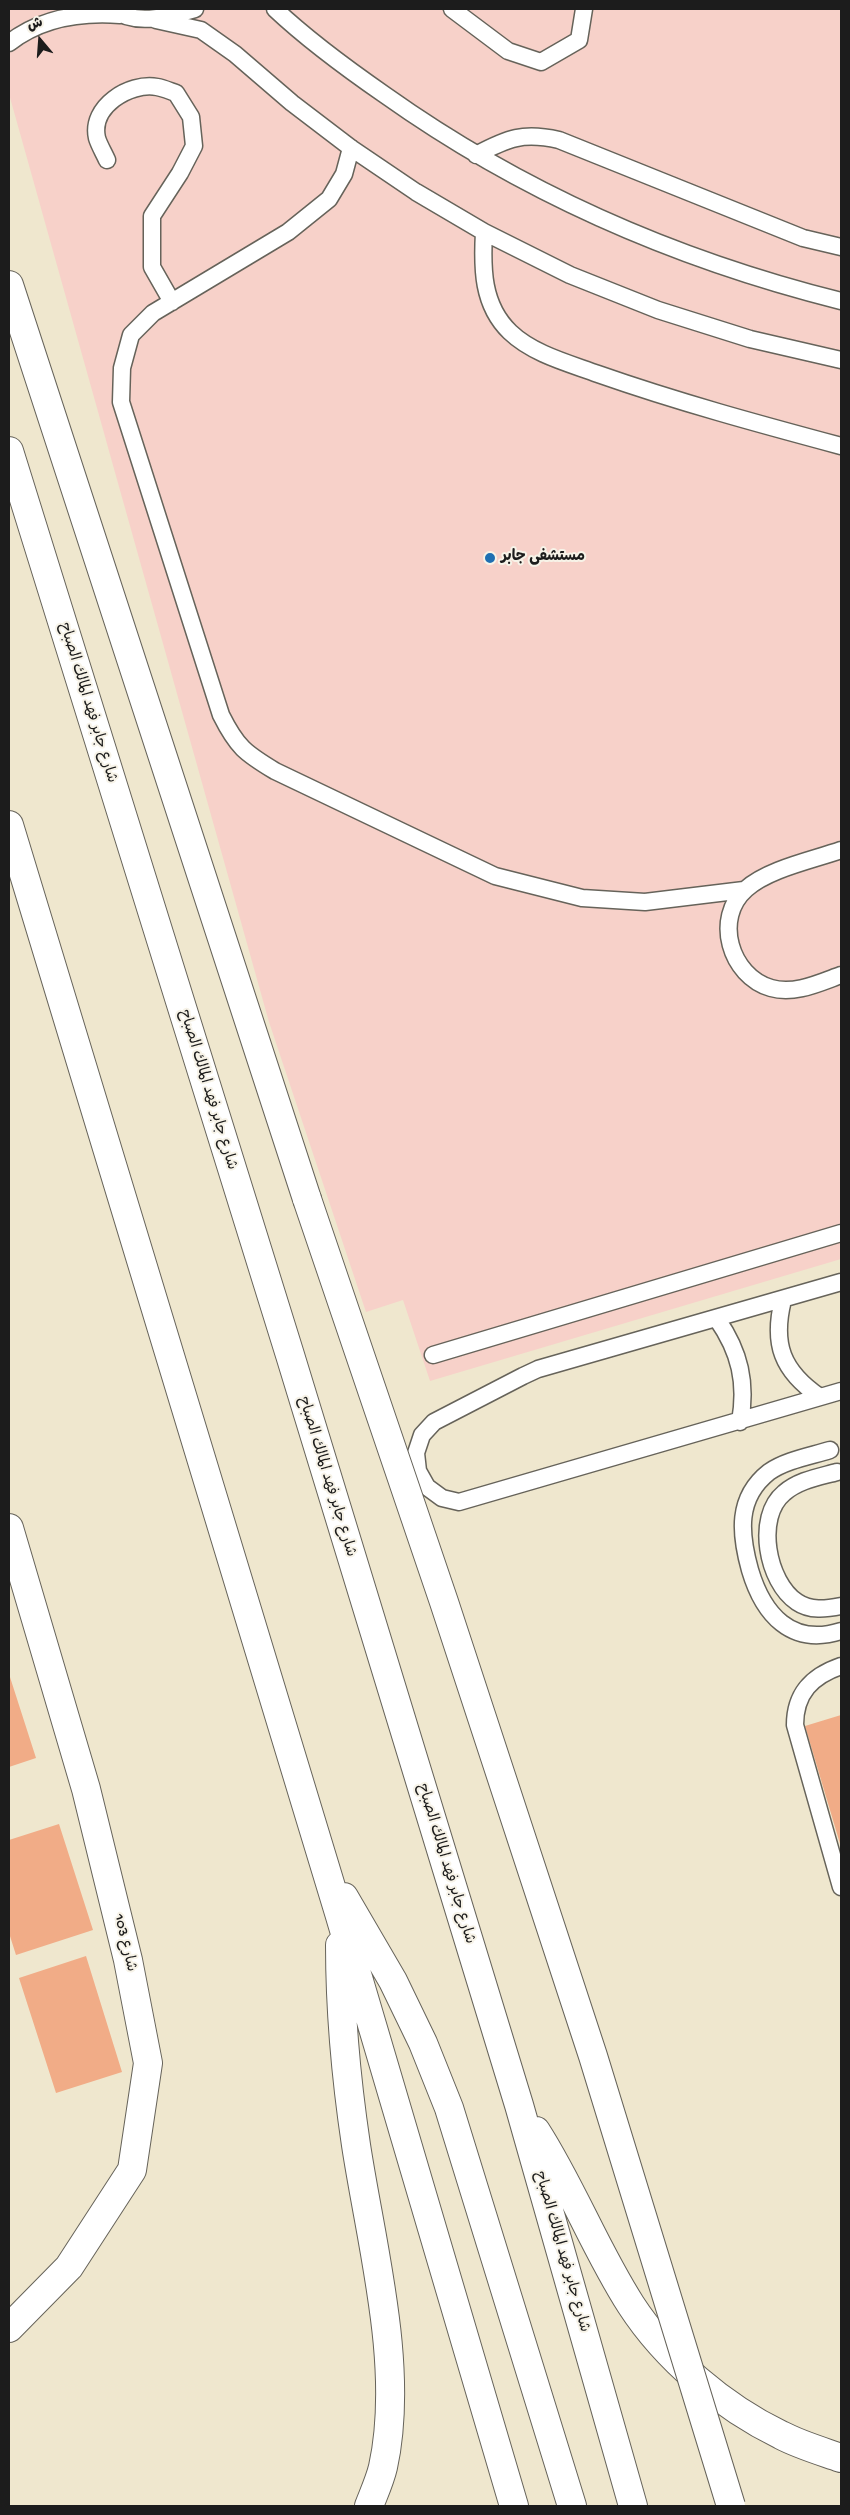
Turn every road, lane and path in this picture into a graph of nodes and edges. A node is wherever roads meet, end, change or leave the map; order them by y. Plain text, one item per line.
1 (196, 9) edge
2 (275, 9) edge
3 (452, 9) edge
4 (584, 9) edge
5 (116, 12) edge
6 (156, 20) junction
7 (9, 43) edge
8 (351, 148) junction
9 (476, 154) junction
10 (107, 160) dead end
11 (484, 232) junction
12 (841, 247) edge
13 (9, 285) edge
14 (841, 301) edge
15 (172, 302) junction
16 (841, 360) edge
17 (841, 446) edge
18 (9, 451) edge
19 (9, 825) edge
20 (841, 850) edge
21 (744, 890) junction
22 (841, 975) edge
23 (841, 1233) edge
24 (841, 1282) edge
25 (783, 1300) junction
26 (717, 1319) junction
27 (433, 1354) dead end
28 (841, 1391) edge
29 (820, 1397) junction
30 (740, 1422) junction
31 (830, 1450) dead end
32 (837, 1472) dead end
33 (9, 1528) edge
34 (841, 1606) edge
35 (841, 1631) edge
36 (841, 1666) edge
37 (323, 1864) junction
38 (841, 1886) edge
39 (339, 1913) junction
40 (519, 2105) junction
41 (9, 2328) edge
42 (841, 2458) edge
43 (370, 2506) edge
44 (514, 2506) edge
45 (572, 2506) edge
46 (633, 2506) edge
47 (731, 2506) edge

1 - 6 lane
2 - 9 lane
3 - 4 lane
5 - 6 lane
5 - 7 lane
6 - 8 lane
8 - 11 lane
8 - 15 lane
9 - 12 lane
9 - 14 lane
10 - 15 lane
11 - 16 lane
11 - 17 lane
13 - 47 main road, bridge
15 - 21 lane
18 - 40 main road, شارع جابر فهد المالك الصباح
19 - 37 main road
20 - 21 lane
21 - 22 lane
23 - 27 lane
24 - 25 lane
25 - 26 lane
25 - 29 lane
26 - 30 lane
26 - 30 lane
28 - 29 lane
29 - 30 lane
31 - 35 lane
32 - 34 lane
33 - 41 main road, شارع 103
36 - 38 lane
37 - 39 main road
37 - 45 main road
39 - 43 main road
39 - 44 main road
40 - 42 main road
40 - 46 main road, شارع جابر فهد المالك الصباح

